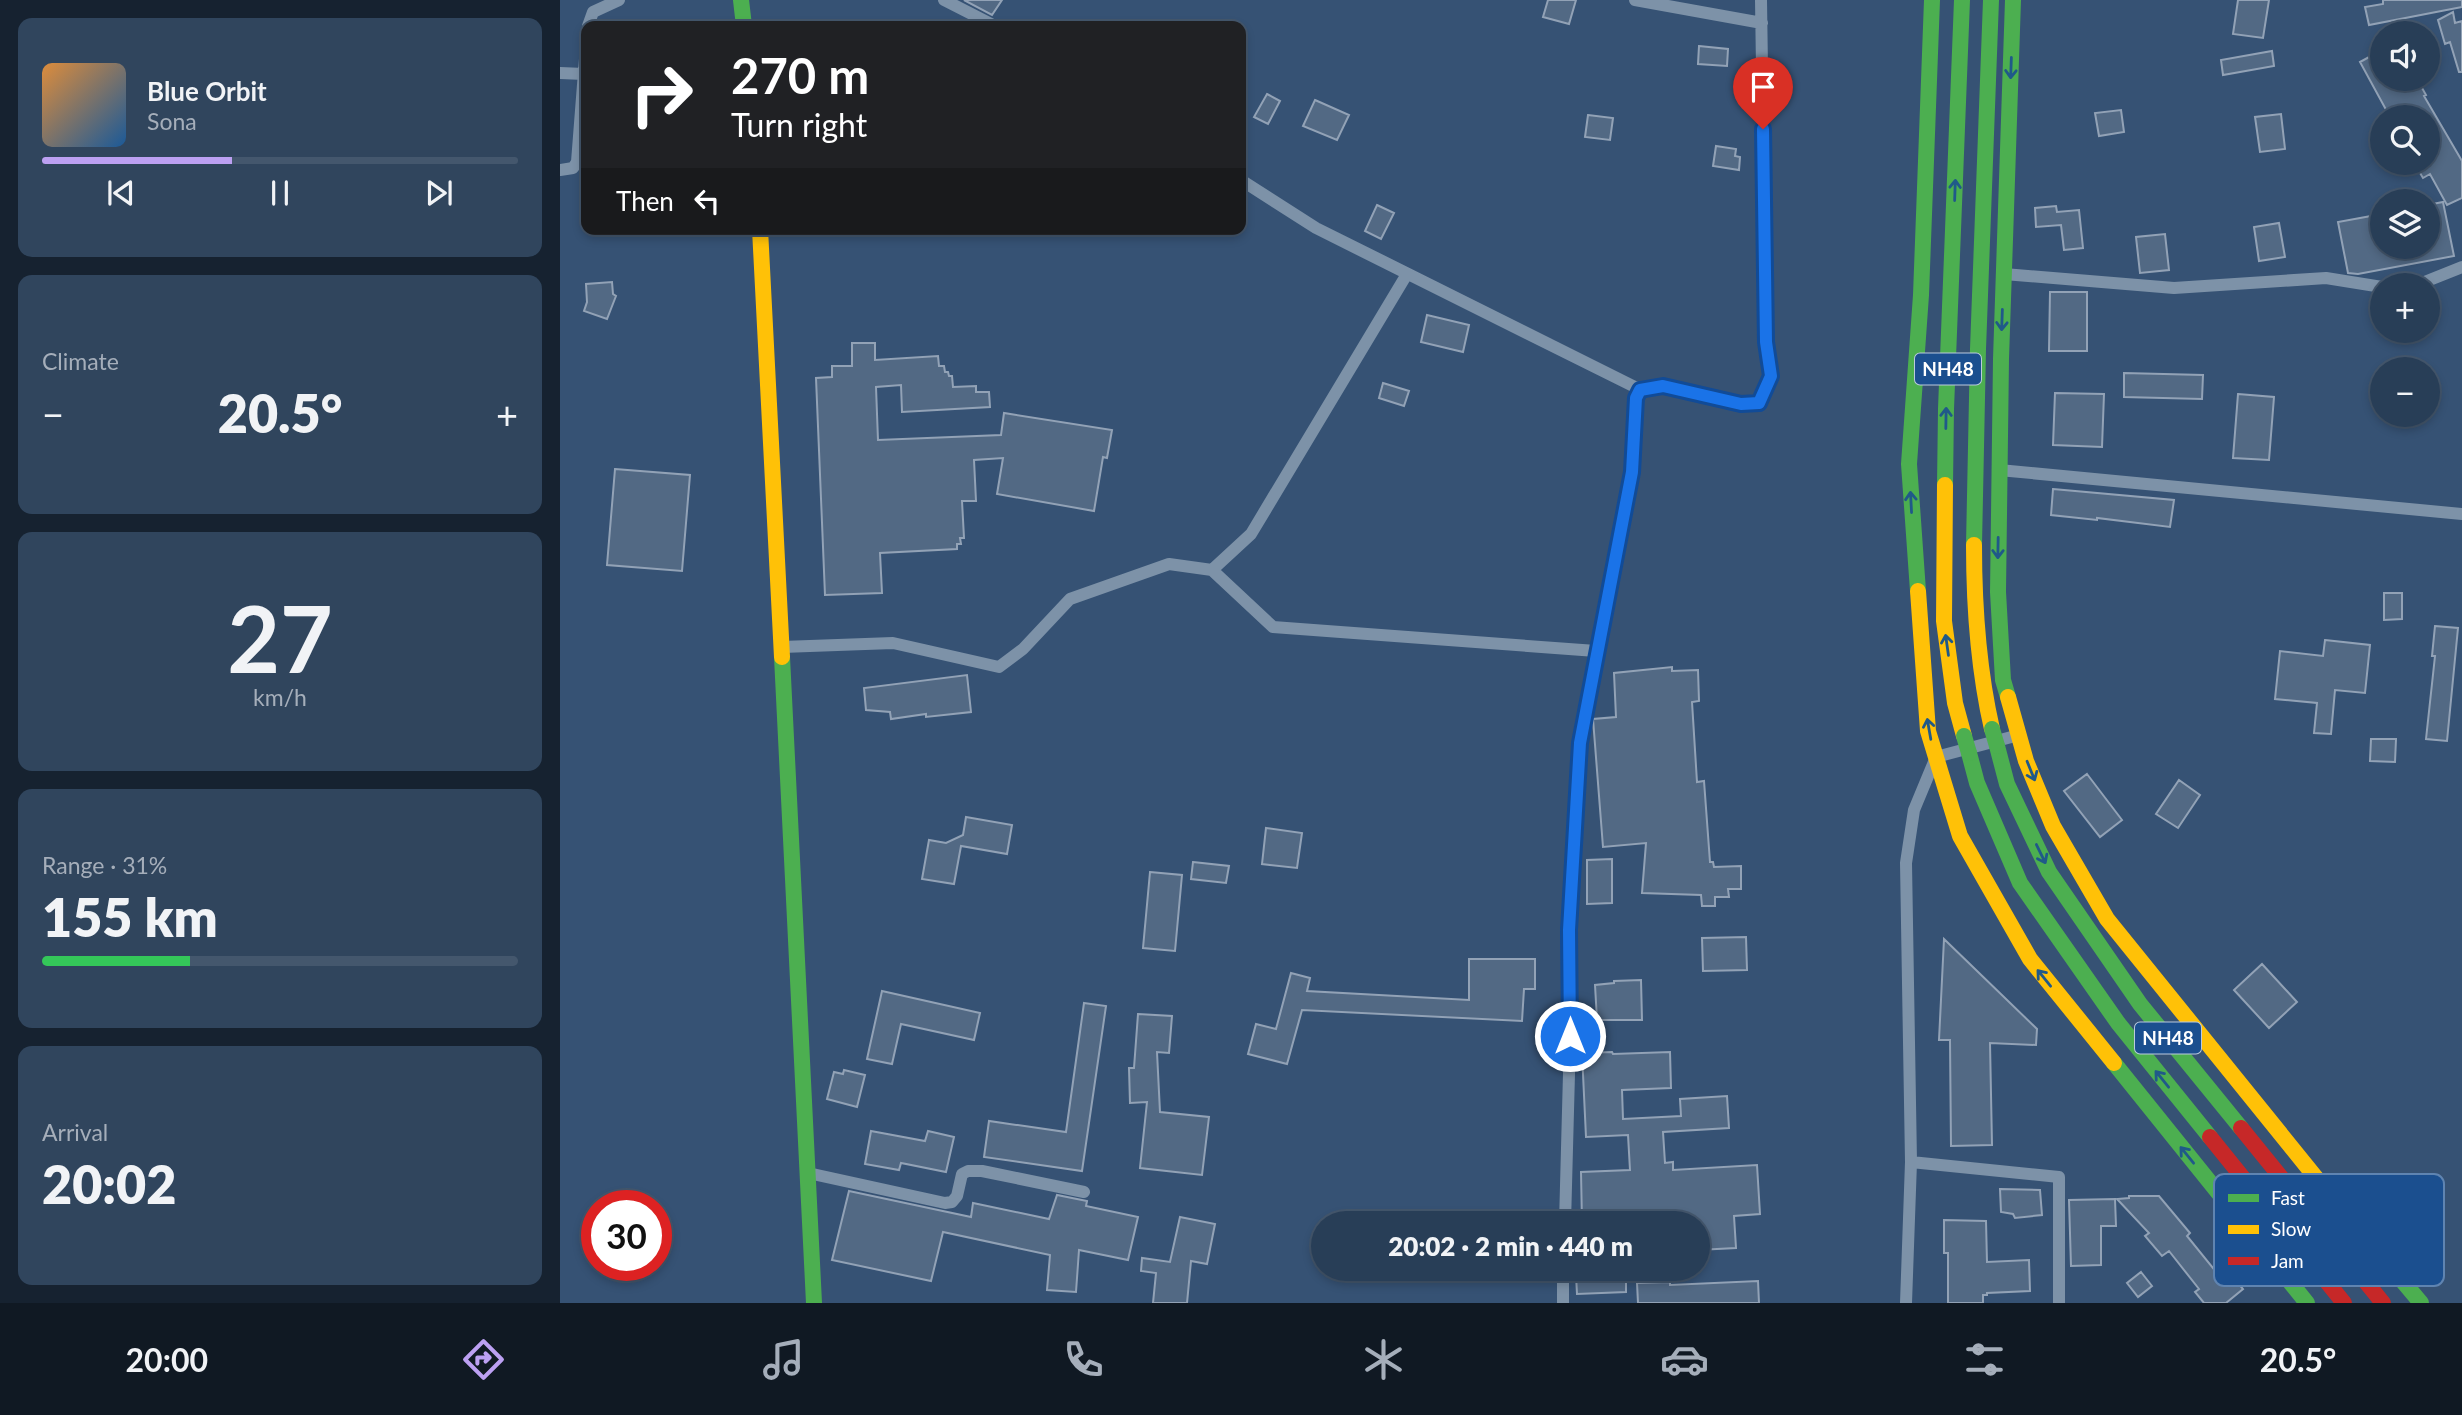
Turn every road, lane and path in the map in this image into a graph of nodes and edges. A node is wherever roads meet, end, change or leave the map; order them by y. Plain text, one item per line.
1 (620, 0) edge
2 (741, 0) edge
3 (944, 0) edge
4 (1635, 0) edge
5 (1761, 0) edge
6 (1932, 0) edge
7 (1962, 0) edge
8 (1991, 0) edge
9 (2013, 0) edge
10 (590, 21) edge
11 (743, 21) edge
12 (985, 21) edge
13 (1762, 23) junction
14 (560, 72) edge
15 (581, 74) edge
16 (581, 112) edge
17 (560, 170) edge
18 (1246, 183) edge
19 (761, 235) edge
20 (2462, 267) edge
21 (1407, 274) junction
22 (2004, 274) junction
23 (2440, 276) edge
24 (2370, 285) edge
25 (1640, 390) junction
26 (1999, 470) junction
27 (2462, 514) edge
28 (1212, 570) junction
29 (782, 647) junction
30 (1596, 651) junction
31 (2019, 735) junction
32 (1936, 757) junction
33 (1911, 1162) junction
34 (808, 1172) junction
35 (2240, 1174) edge
36 (2279, 1174) edge
37 (2313, 1174) edge
38 (2214, 1188) edge
39 (1084, 1192) dead end
40 (1565, 1211) edge
41 (1563, 1281) edge
42 (2293, 1286) edge
43 (2330, 1286) edge
44 (2369, 1286) edge
45 (2407, 1286) edge
46 (814, 1303) edge
47 (1563, 1303) edge
48 (1906, 1303) edge
49 (2059, 1303) edge
50 (2307, 1303) edge
51 (2344, 1303) edge
52 (2383, 1303) edge
53 (2421, 1303) edge

1 - 10 street
2 - 11 main road
3 - 12 street
4 - 13 street
5 - 13 street
32 -> 6 main road
35 -> 7 main road, NH48, bridge
8 -> 36 main road, NH48, bridge
9 -> 22 main road
13 - 25 street
14 - 15 street
16 - 17 street
18 - 21 street
19 - 29 main road
20 - 23 street
21 - 25 street
21 - 28 street
22 - 24 street
22 -> 26 main road
25 - 30 street
26 - 27 street
26 -> 31 main road
28 - 29 street
28 - 30 street
29 - 34 main road
30 - 40 street
31 - 32 street
31 -> 37 main road
32 - 33 street
38 -> 32 main road
33 - 48 street
33 - 49 street
34 - 39 street
34 - 46 main road
41 - 47 street
50 -> 42 main road
51 -> 43 main road, NH48, bridge
44 -> 52 main road, NH48, bridge
45 -> 53 main road

